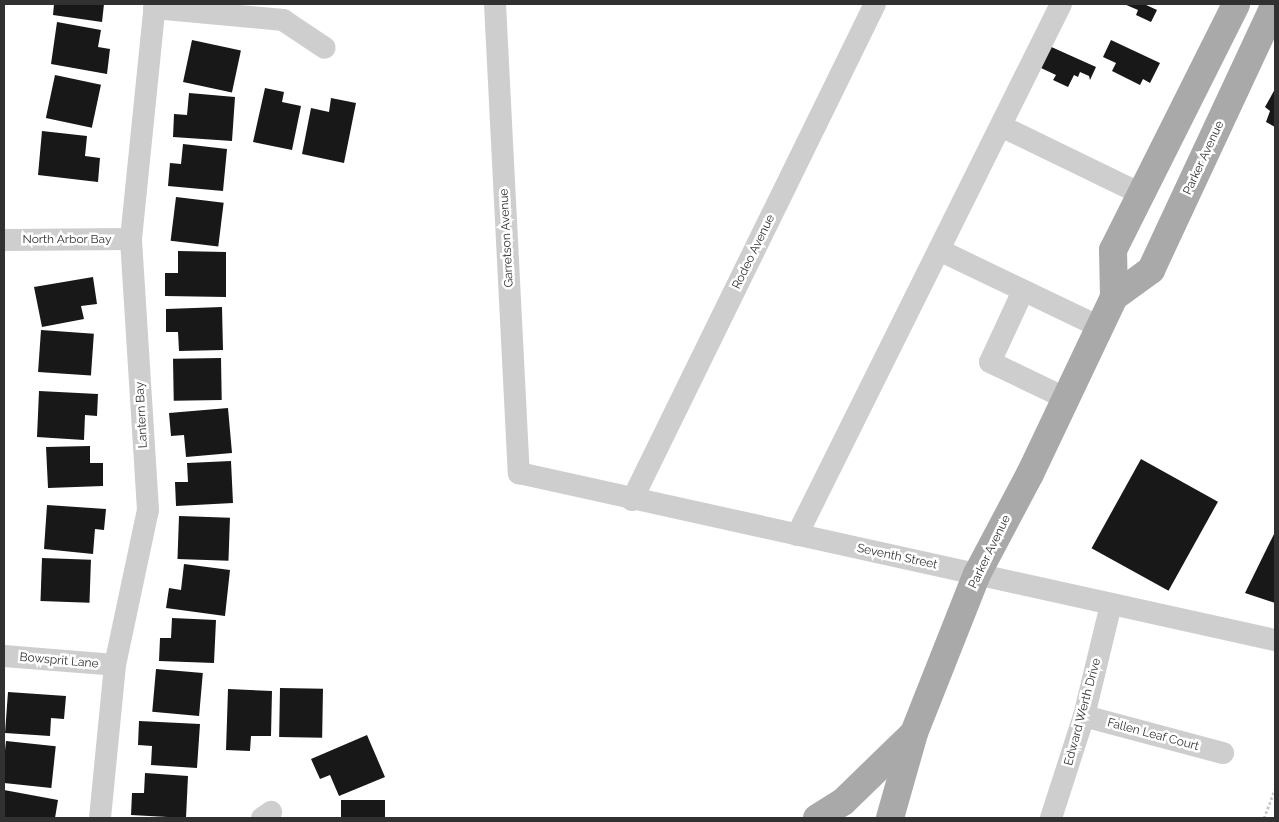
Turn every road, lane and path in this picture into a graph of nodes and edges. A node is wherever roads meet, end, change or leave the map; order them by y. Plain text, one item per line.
1 (495, 4) edge
2 (511, 4) edge
3 (875, 4) edge
4 (1062, 4) edge
5 (1236, 4) edge
6 (155, 6) edge
7 (1269, 6) edge
8 (496, 32) junction
9 (325, 48) dead end
10 (1001, 126) junction
11 (1141, 194) junction
12 (131, 239) junction
13 (4, 240) edge
14 (939, 250) junction
15 (1023, 291) junction
16 (1114, 296) junction
17 (1100, 327) junction
18 (1066, 398) junction
19 (519, 473) joint
20 (632, 500) junction
21 (797, 535) junction
22 (977, 574) junction
23 (1111, 604) junction
24 (1275, 640) edge
25 (4, 656) edge
26 (115, 665) junction
27 (1084, 716) junction
28 (914, 733) junction
29 (1223, 753) dead end
30 (1275, 790) edge
31 (100, 818) edge
32 (817, 818) edge
33 (890, 818) edge
34 (1051, 818) edge
35 (1264, 818) edge

1 - 8 street, Garretson Avenue
2 - 8 street
3 - 20 street, Rodeo Avenue
4 - 10 street
5 - 11 main road, Parker Avenue
6 - 9 street, Lantern Bay
6 - 12 street, Lantern Bay
7 - 16 main road, Parker Avenue
8 - 19 street, Garretson Avenue
10 - 11 street
10 - 14 street
11 - 16 main road, Parker Avenue
12 - 13 street, North Arbor Bay
12 - 26 street, Lantern Bay
14 - 15 street
14 - 21 street
15 - 17 street
15 - 18 street
16 - 17 main road, Parker Avenue
17 - 18 main road, Parker Avenue
18 - 22 main road, Parker Avenue
19 - 20 street, Seventh Street
20 - 21 street, Seventh Street
21 - 22 street, Seventh Street
22 - 23 street, Seventh Street
22 - 28 main road, Parker Avenue
23 - 24 street, Seventh Street
23 - 27 street, Edward Werth Drive
25 - 26 street, Bowsprit Lane
26 - 31 street, Lantern Bay
27 - 29 street, Fallen Leaf Court
27 - 34 street, Edward Werth Drive
28 - 32 main road
28 - 33 main road, Parker Avenue
30 - 35 path

